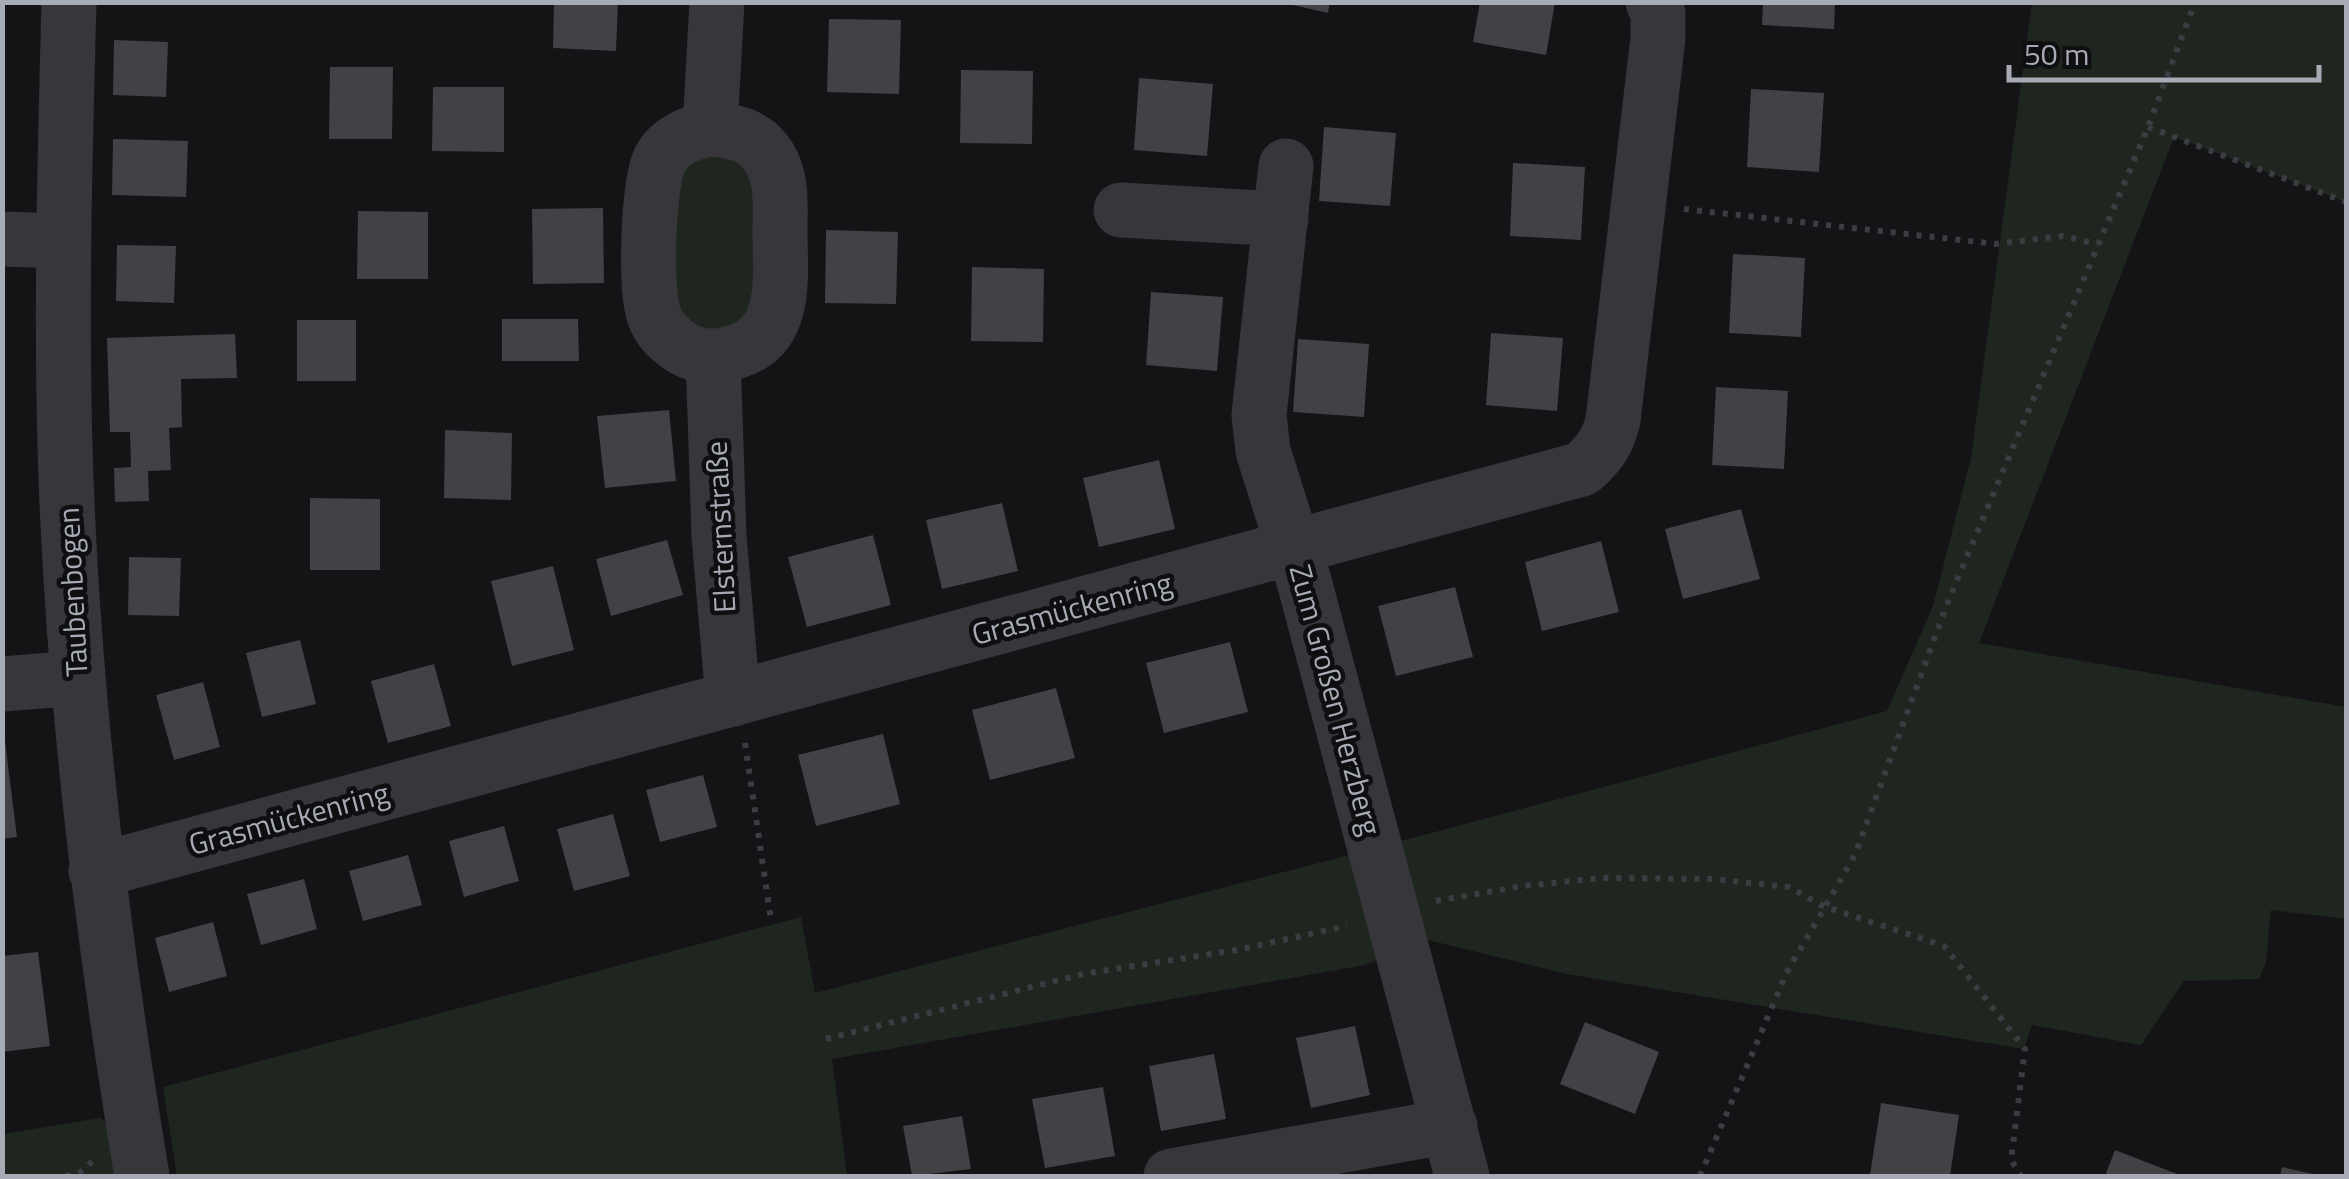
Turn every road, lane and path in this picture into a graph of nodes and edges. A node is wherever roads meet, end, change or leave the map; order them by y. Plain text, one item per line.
1 (68, 2) edge
2 (717, 2) edge
3 (1653, 2) edge
4 (2195, 2) edge
5 (2148, 126) junction
6 (710, 129) junction
7 (2346, 202) edge
8 (1638, 205) junction
9 (1120, 210) dead end
10 (2, 239) edge
11 (62, 241) junction
12 (2097, 244) junction
13 (713, 356) junction
14 (1294, 549) junction
15 (77, 678) junction
16 (2, 684) edge
17 (738, 716) junction
18 (96, 871) junction
19 (1823, 906) junction
20 (1394, 913) junction
21 (771, 920) dead end
22 (826, 1039) dead end
23 (1456, 1151) edge
24 (142, 1176) edge
25 (1171, 1176) edge
26 (1700, 1176) edge
27 (2021, 1176) edge

1 - 11 street, Taubenbogen
2 - 6 street
3 - 8 street, Grasmückenring
4 - 5 path
5 - 7 path
5 - 12 path
6 - 13 street
6 - 13 street
8 - 12 path
8 - 14 street, Grasmückenring
9 - 14 street, Zum Großen Herzberg
10 - 11 street
11 - 15 street, Taubenbogen
12 - 19 path
13 - 17 street, Elsternstraße
14 - 17 street, Grasmückenring
14 - 20 street, Zum Großen Herzberg
15 - 16 street
15 - 18 street, Taubenbogen
17 - 18 street, Grasmückenring
17 - 21 path
18 - 24 street, Taubenbogen
19 - 20 path
19 - 26 path
19 - 27 path
20 - 22 path
20 - 23 street, Zum Großen Herzberg
23 - 25 street

